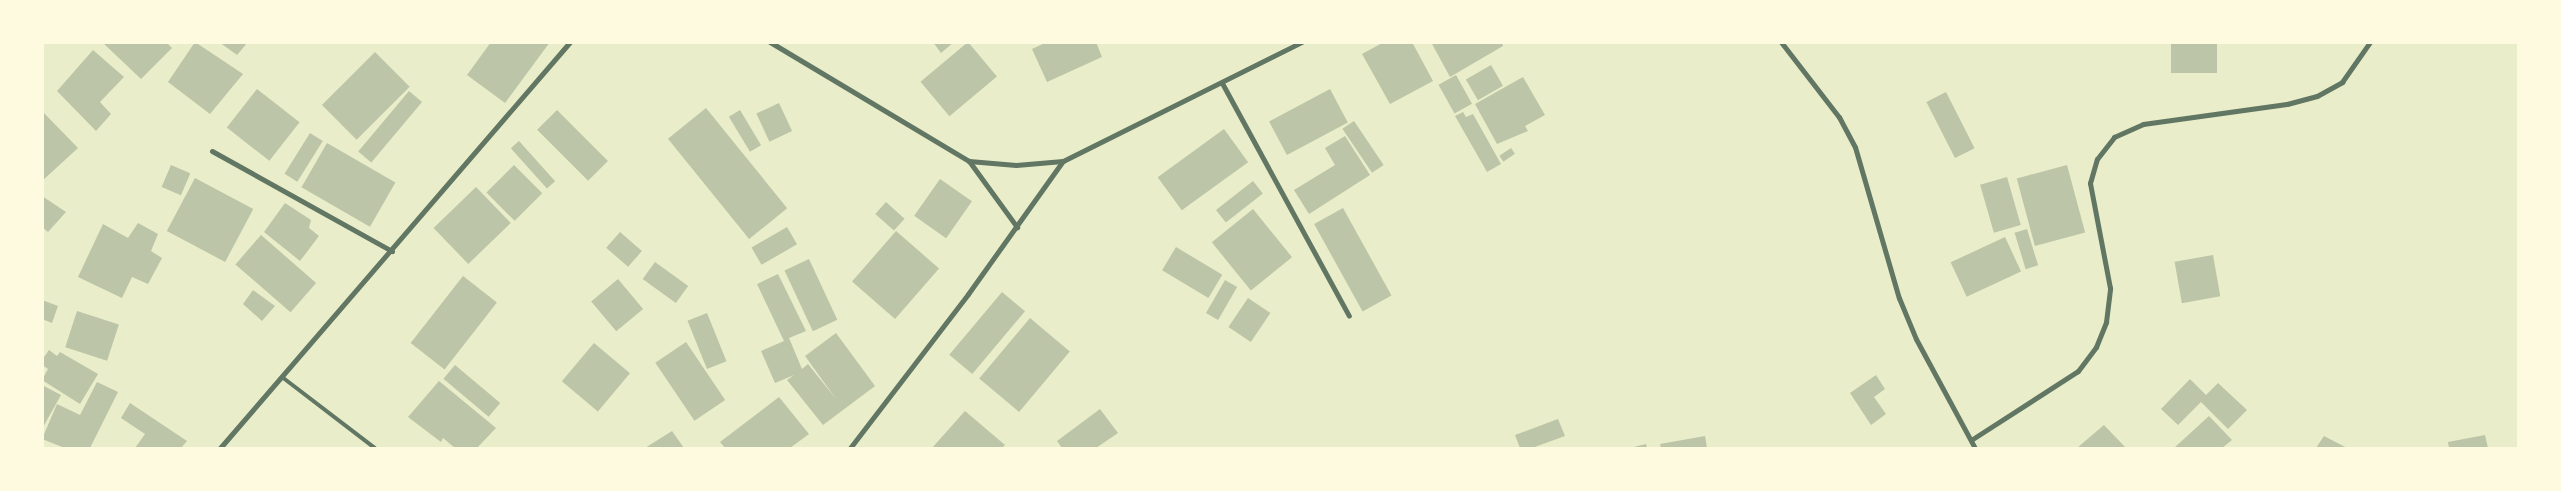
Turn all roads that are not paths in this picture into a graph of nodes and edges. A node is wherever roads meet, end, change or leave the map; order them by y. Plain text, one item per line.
1 (570, 42) edge
2 (770, 42) edge
3 (1302, 42) edge
4 (1781, 42) edge
5 (2370, 42) edge
6 (1222, 83) junction
7 (212, 151) dead end
8 (969, 161) junction
9 (1063, 161) junction
10 (1017, 227) junction
11 (392, 251) junction
12 (1349, 316) dead end
13 (282, 377) junction
14 (1971, 440) junction
15 (220, 448) edge
16 (375, 448) edge
17 (850, 448) edge
18 (1974, 448) edge

1 - 11 street
2 - 8 street
3 - 6 street
4 - 14 street
5 - 14 street
6 - 9 street
6 - 12 street
7 - 11 street
8 - 9 street
8 - 10 street
9 - 10 street
10 - 17 street
11 - 13 street
13 - 15 street
13 - 16 lane
14 - 18 street

